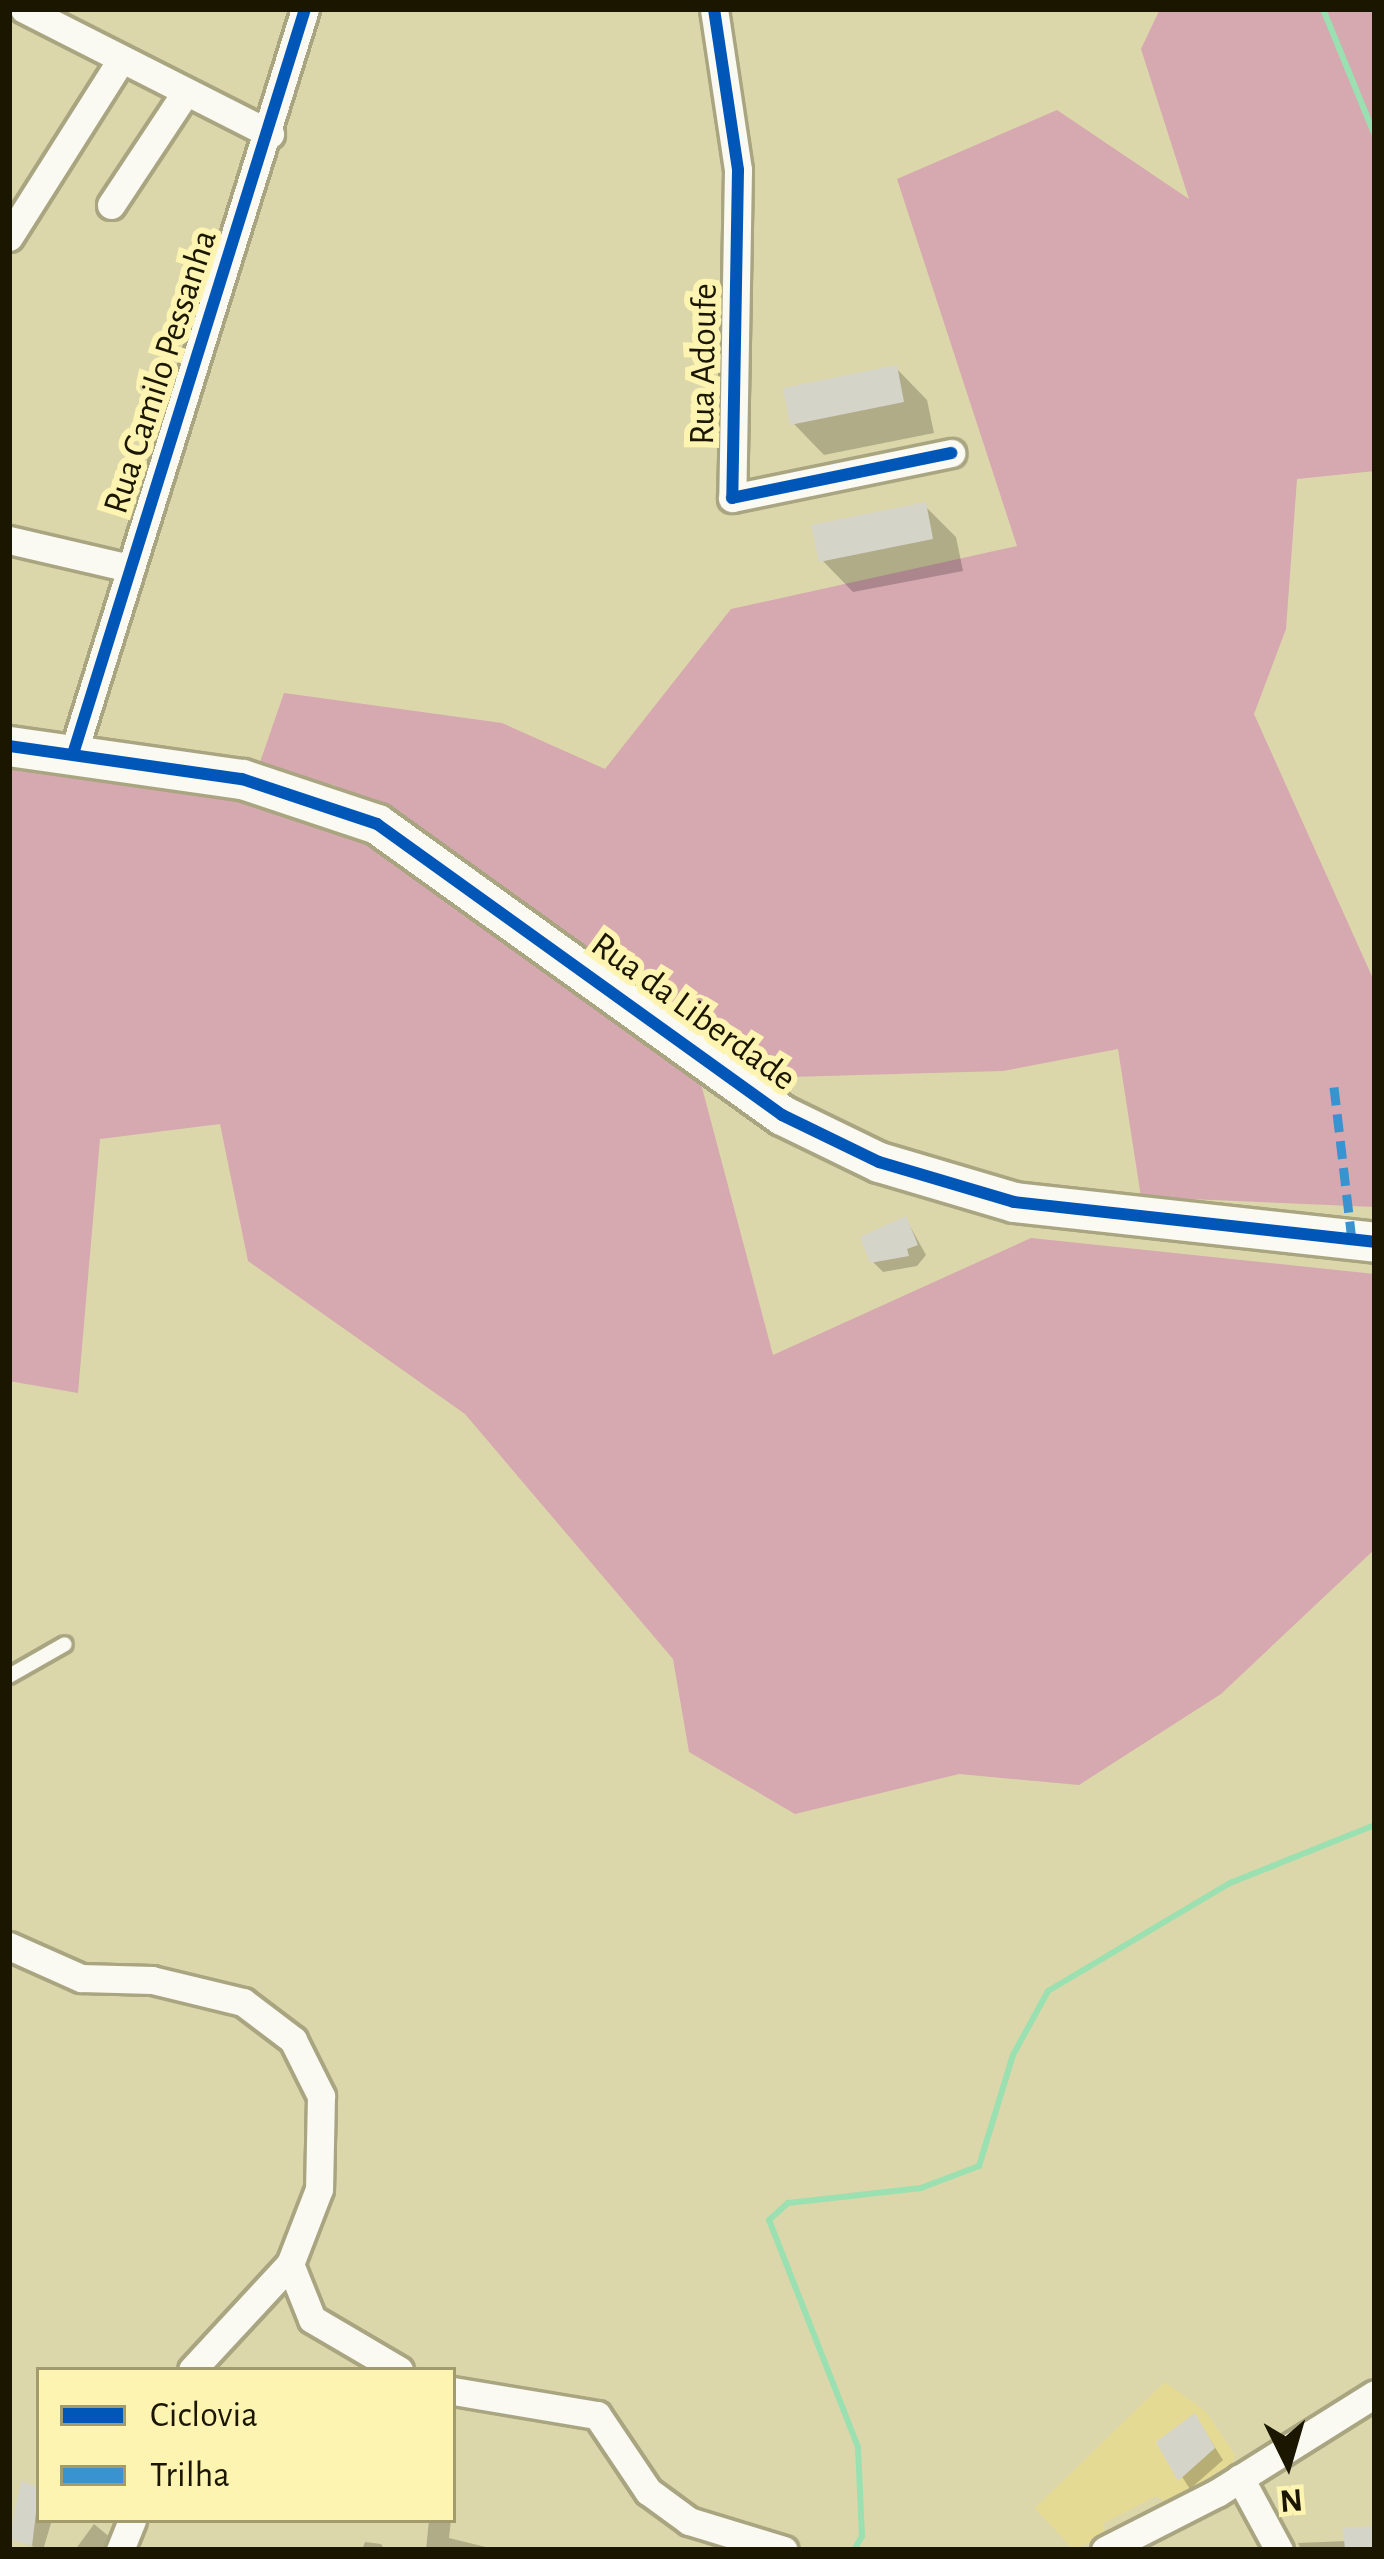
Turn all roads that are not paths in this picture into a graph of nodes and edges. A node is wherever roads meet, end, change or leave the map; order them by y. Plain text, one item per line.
1 (24, 9) edge
2 (305, 9) edge
3 (714, 9) edge
4 (121, 60) junction
5 (185, 93) junction
6 (270, 134) junction
7 (111, 205) dead end
8 (9, 238) edge
9 (951, 453) dead end
10 (9, 540) edge
11 (129, 568) junction
12 (9, 746) edge
13 (73, 754) junction
14 (1375, 1242) edge
15 (64, 1644) dead end
16 (9, 1676) edge
17 (9, 1946) edge
18 (290, 2264) junction
19 (195, 2367) edge
20 (394, 2367) edge
21 (456, 2392) edge
22 (1375, 2394) edge
23 (1240, 2478) junction
24 (784, 2550) edge
25 (1105, 2550) edge
26 (1279, 2550) edge

1 - 4 street
2 - 6 street, Rua Camilo Pessanha
3 - 9 street, Rua Adoufe
4 - 5 street
4 - 8 street
5 - 6 street
5 - 7 street
6 - 11 street, Rua Camilo Pessanha
10 - 11 street
11 - 13 street, Rua Camilo Pessanha
12 - 13 street, Rua da Liberdade
13 - 14 street, Rua da Liberdade
15 - 16 lane
17 - 18 street
18 - 19 street
18 - 20 street
21 - 24 street
22 - 23 street
23 - 25 street
23 - 26 street

